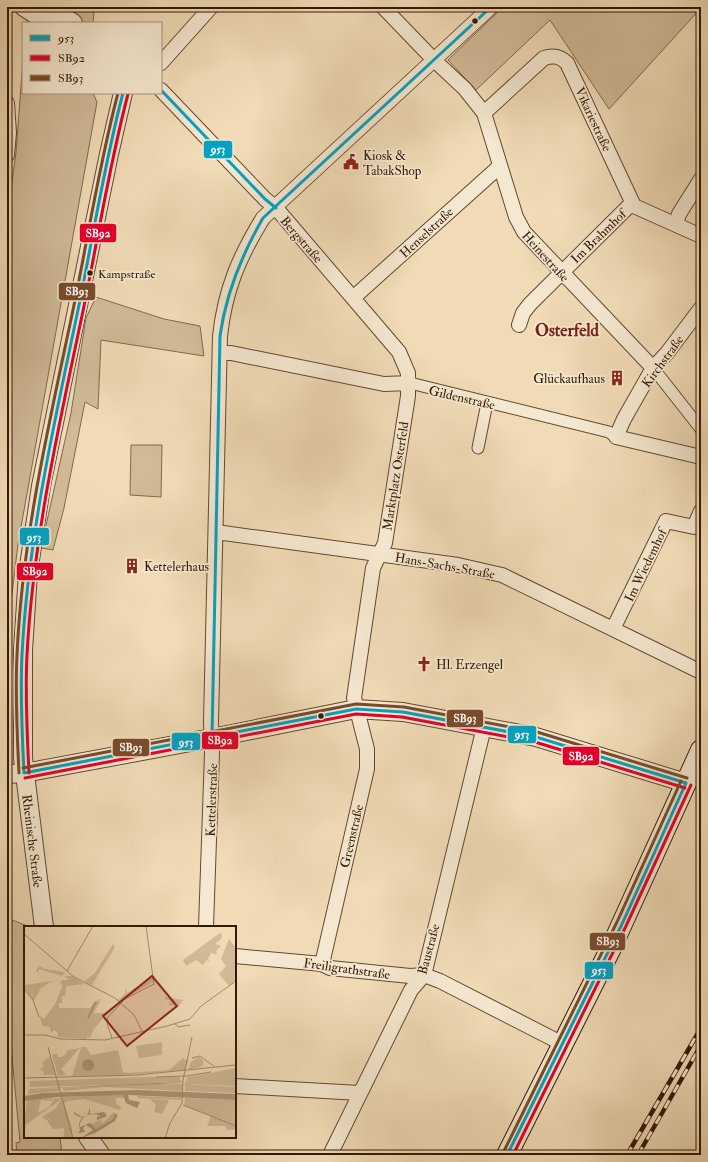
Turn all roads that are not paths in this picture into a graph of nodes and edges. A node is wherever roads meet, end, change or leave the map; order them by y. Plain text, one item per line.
1 (24, 7) edge
2 (48, 7) edge
3 (211, 7) edge
4 (383, 7) edge
5 (491, 7) edge
6 (47, 22) edge
7 (70, 22) edge
8 (434, 60) junction
9 (162, 62) edge
10 (162, 91) edge
11 (122, 94) edge
12 (7, 103) edge
13 (484, 113) junction
14 (7, 155) edge
15 (500, 166) junction
16 (701, 179) edge
17 (632, 203) junction
18 (276, 208) junction
19 (676, 224) junction
20 (701, 236) edge
21 (561, 272) junction
22 (353, 298) junction
23 (701, 308) edge
24 (519, 325) dead end
25 (220, 353) junction
26 (654, 368) junction
27 (410, 383) junction
28 (486, 403) junction
29 (701, 429) edge
30 (616, 437) junction
31 (478, 448) dead end
32 (701, 457) edge
33 (701, 511) edge
34 (216, 532) junction
35 (379, 554) junction
36 (613, 629) junction
37 (701, 672) edge
38 (356, 709) junction
39 (484, 727) junction
40 (212, 738) junction
41 (701, 750) edge
42 (16, 773) edge
43 (686, 783) junction
44 (44, 926) edge
45 (206, 926) edge
46 (236, 956) edge
47 (322, 964) junction
48 (424, 975) junction
49 (563, 1044) junction
50 (236, 1086) edge
51 (360, 1093) junction
52 (89, 1138) edge
53 (101, 1155) edge
54 (330, 1155) edge
55 (507, 1155) edge

1 - 6 street
2 - 7 street
3 - 9 street
4 - 8 street, Heinestraße
5 - 8 street, Kettelerstraße
8 - 13 street, Heinestraße
8 - 18 street, Kettelerstraße
10 - 18 street, Bergstraße
11 - 42 street, Rheinische Straße
12 - 14 street
13 - 15 street, Heinestraße
13 - 17 street, Vikariestraße
15 - 21 street, Heinestraße
15 - 22 street, Henselstraße
16 - 19 street
17 - 19 street
17 - 21 street, Im Brahmhof
18 - 22 street, Bergstraße
18 - 25 street, Kettelerstraße
19 - 20 street
21 - 24 street, Im Brahmhof
21 - 26 street, Heinestraße
22 - 27 street, Bergstraße
23 - 26 street, Kirchstraße
25 - 27 street, Gildenstraße
25 - 34 street, Kettelerstraße
26 - 29 street, Heinestraße
26 - 30 street, Kirchstraße
27 - 28 street, Gildenstraße
27 - 35 street, Marktplatz Osterfeld
28 - 30 street, Gildenstraße
28 - 31 street
30 - 32 street, Gildenstraße
33 - 36 street, Im Wiedemhof
34 - 35 street, Hans-Sachs-Straße
34 - 40 street, Kettelerstraße
35 - 36 street, Hans-Sachs-Straße
35 - 38 street, Marktplatz Osterfeld
36 - 37 street, Hans-Sachs-Straße
38 - 39 street
38 - 40 street
38 - 47 street, Greenstraße
39 - 43 street
39 - 48 street, Baustraße
40 - 42 street
40 - 45 street, Kettelerstraße
41 - 43 main road
42 - 44 street, Rheinische Straße
43 - 49 main road
46 - 47 street, Freiligrathstraße
47 - 48 street, Freiligrathstraße
48 - 49 street, Freiligrathstraße
48 - 51 street, Baustraße
49 - 55 main road
50 - 51 street
51 - 54 street, Baustraße
52 - 53 street

